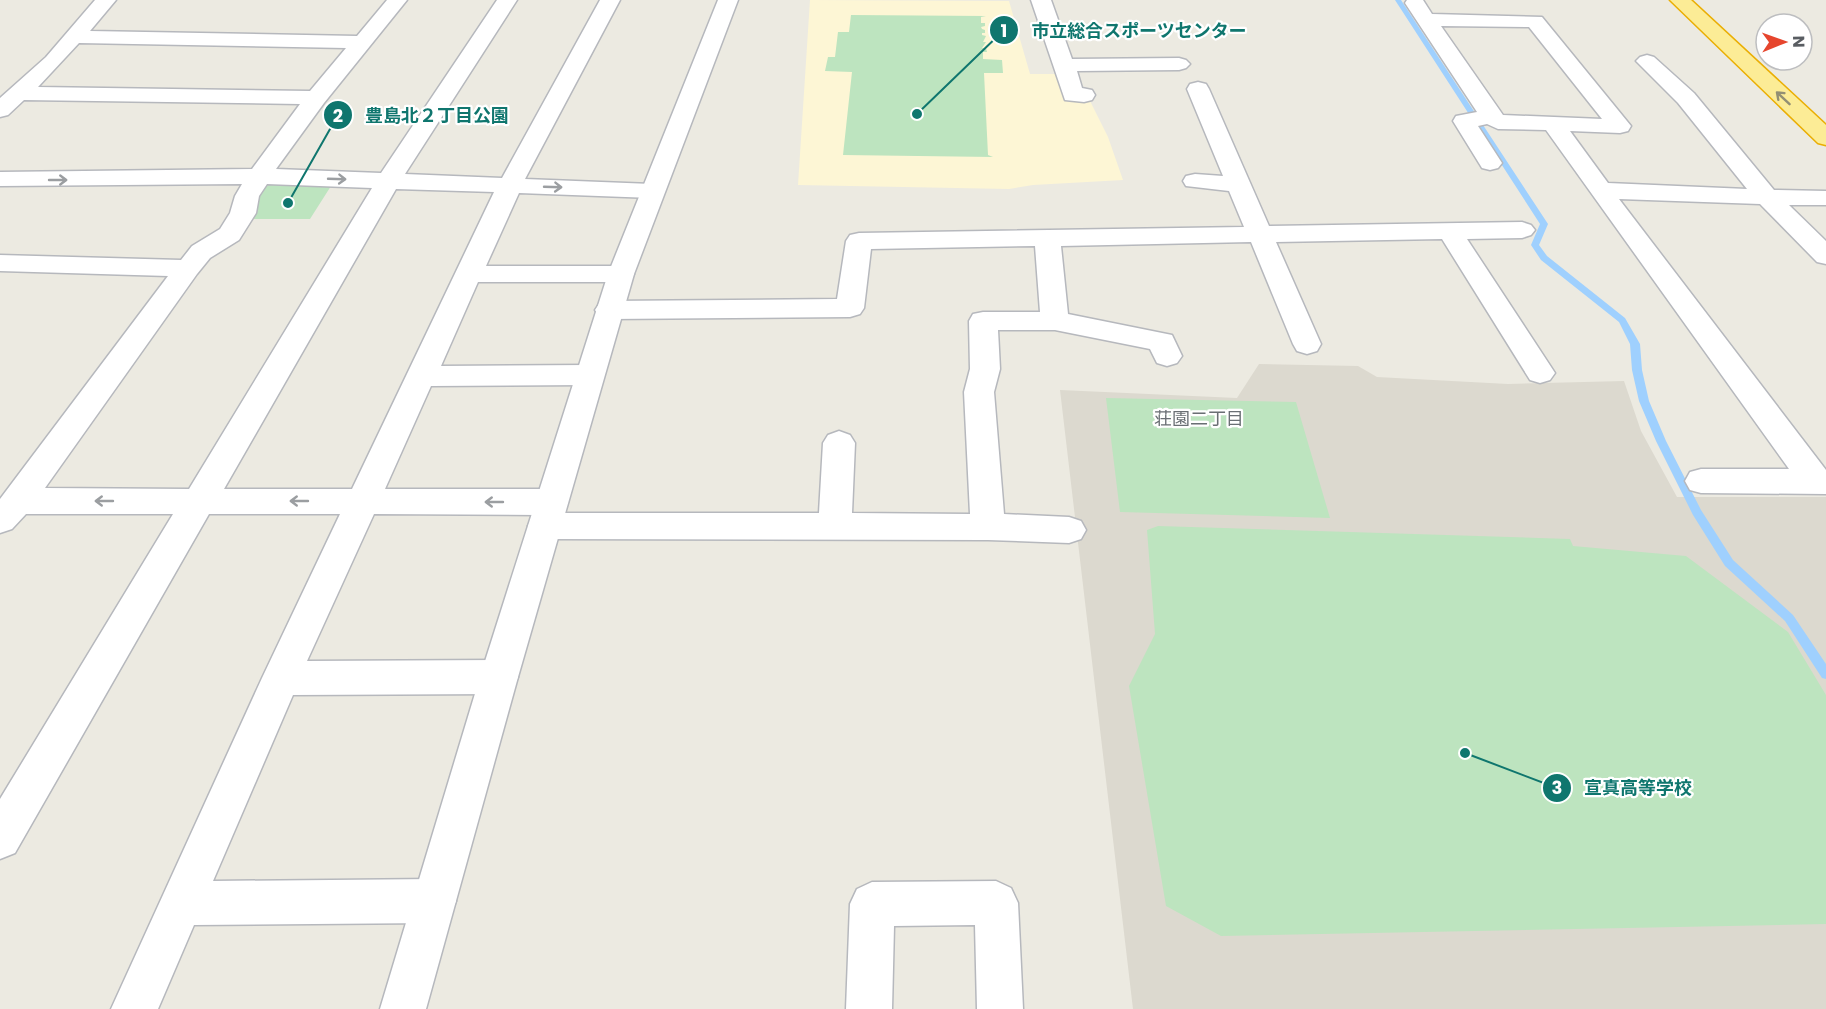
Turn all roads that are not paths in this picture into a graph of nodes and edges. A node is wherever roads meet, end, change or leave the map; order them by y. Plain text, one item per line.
1 (106, 0) edge
2 (397, 0) edge
3 (507, 0) edge
4 (610, 0) edge
5 (728, 0) edge
6 (1041, 0) edge
7 (1680, 0) edge
8 (74, 37) junction
9 (361, 42) junction
10 (1647, 61) dead end
11 (1179, 64) dead end
12 (1064, 65) junction
13 (1198, 89) dead end
14 (19, 93) junction
15 (1084, 95) dead end
16 (316, 98) junction
17 (0, 110) edge
18 (1491, 117) junction
19 (1554, 125) junction
20 (1826, 138) edge
21 (1490, 163) dead end
22 (259, 176) junction
23 (0, 179) edge
24 (388, 181) junction
25 (1195, 181) dead end
26 (510, 185) junction
27 (1239, 185) junction
28 (1602, 190) junction
29 (652, 191) junction
30 (1767, 196) junction
31 (1826, 198) edge
32 (1522, 230) dead end
33 (1450, 232) junction
34 (1258, 235) junction
35 (1047, 238) junction
36 (1826, 256) edge
37 (0, 263) edge
38 (188, 267) junction
39 (470, 274) junction
40 (621, 274) junction
41 (609, 310) junction
42 (1055, 321) junction
43 (1307, 344) dead end
44 (1167, 356) dead end
45 (1540, 373) dead end
46 (589, 375) junction
47 (422, 376) junction
48 (839, 443) dead end
49 (1701, 481) dead end
50 (1821, 482) edge
51 (200, 501) junction
52 (362, 502) junction
53 (9, 511) edge
54 (549, 514) junction
55 (835, 526) junction
56 (988, 527) junction
57 (1069, 530) dead end
58 (499, 677) junction
59 (281, 678) junction
60 (0, 838) edge
61 (434, 901) junction
62 (181, 903) junction
63 (134, 1009) edge
64 (403, 1009) edge
65 (869, 1009) edge
66 (1000, 1009) edge

1 - 8 street
2 - 9 street
3 - 24 street
4 - 26 street
5 - 29 street
6 - 12 street
20 -> 7 highway
8 - 9 street
8 - 14 street
9 - 16 street
10 - 30 street
11 - 12 street
12 - 15 street
13 - 27 street
14 - 16 street
14 - 17 street
16 - 22 street
18 - 19 street
18 - 19 street
18 - 21 street
19 - 28 street
23 -> 22 street
22 -> 24 street
22 - 38 street
24 - 26 street
24 - 51 street
25 - 27 street
26 -> 29 street
26 - 39 street
27 - 34 street
28 - 30 street
28 - 50 street
29 - 40 street
30 - 31 street
30 - 36 street
32 - 33 street
33 - 34 street
33 - 45 street
34 - 35 street
34 - 43 street
35 - 41 street
35 - 42 street
37 - 38 street
38 - 53 street
39 - 40 street
39 - 47 street
40 - 41 street
41 - 46 street
42 - 44 street
42 - 56 street
46 - 47 street
46 - 54 street
47 - 52 street
48 - 55 street
49 - 50 street
52 -> 51 street
51 -> 53 street
51 - 60 street
54 -> 52 street
52 - 59 street
54 - 55 street
54 - 58 street
55 - 56 street
56 - 57 street
58 - 59 street
58 - 61 street
59 - 62 street
61 - 62 street
61 - 64 street
62 - 63 street
65 - 66 street

